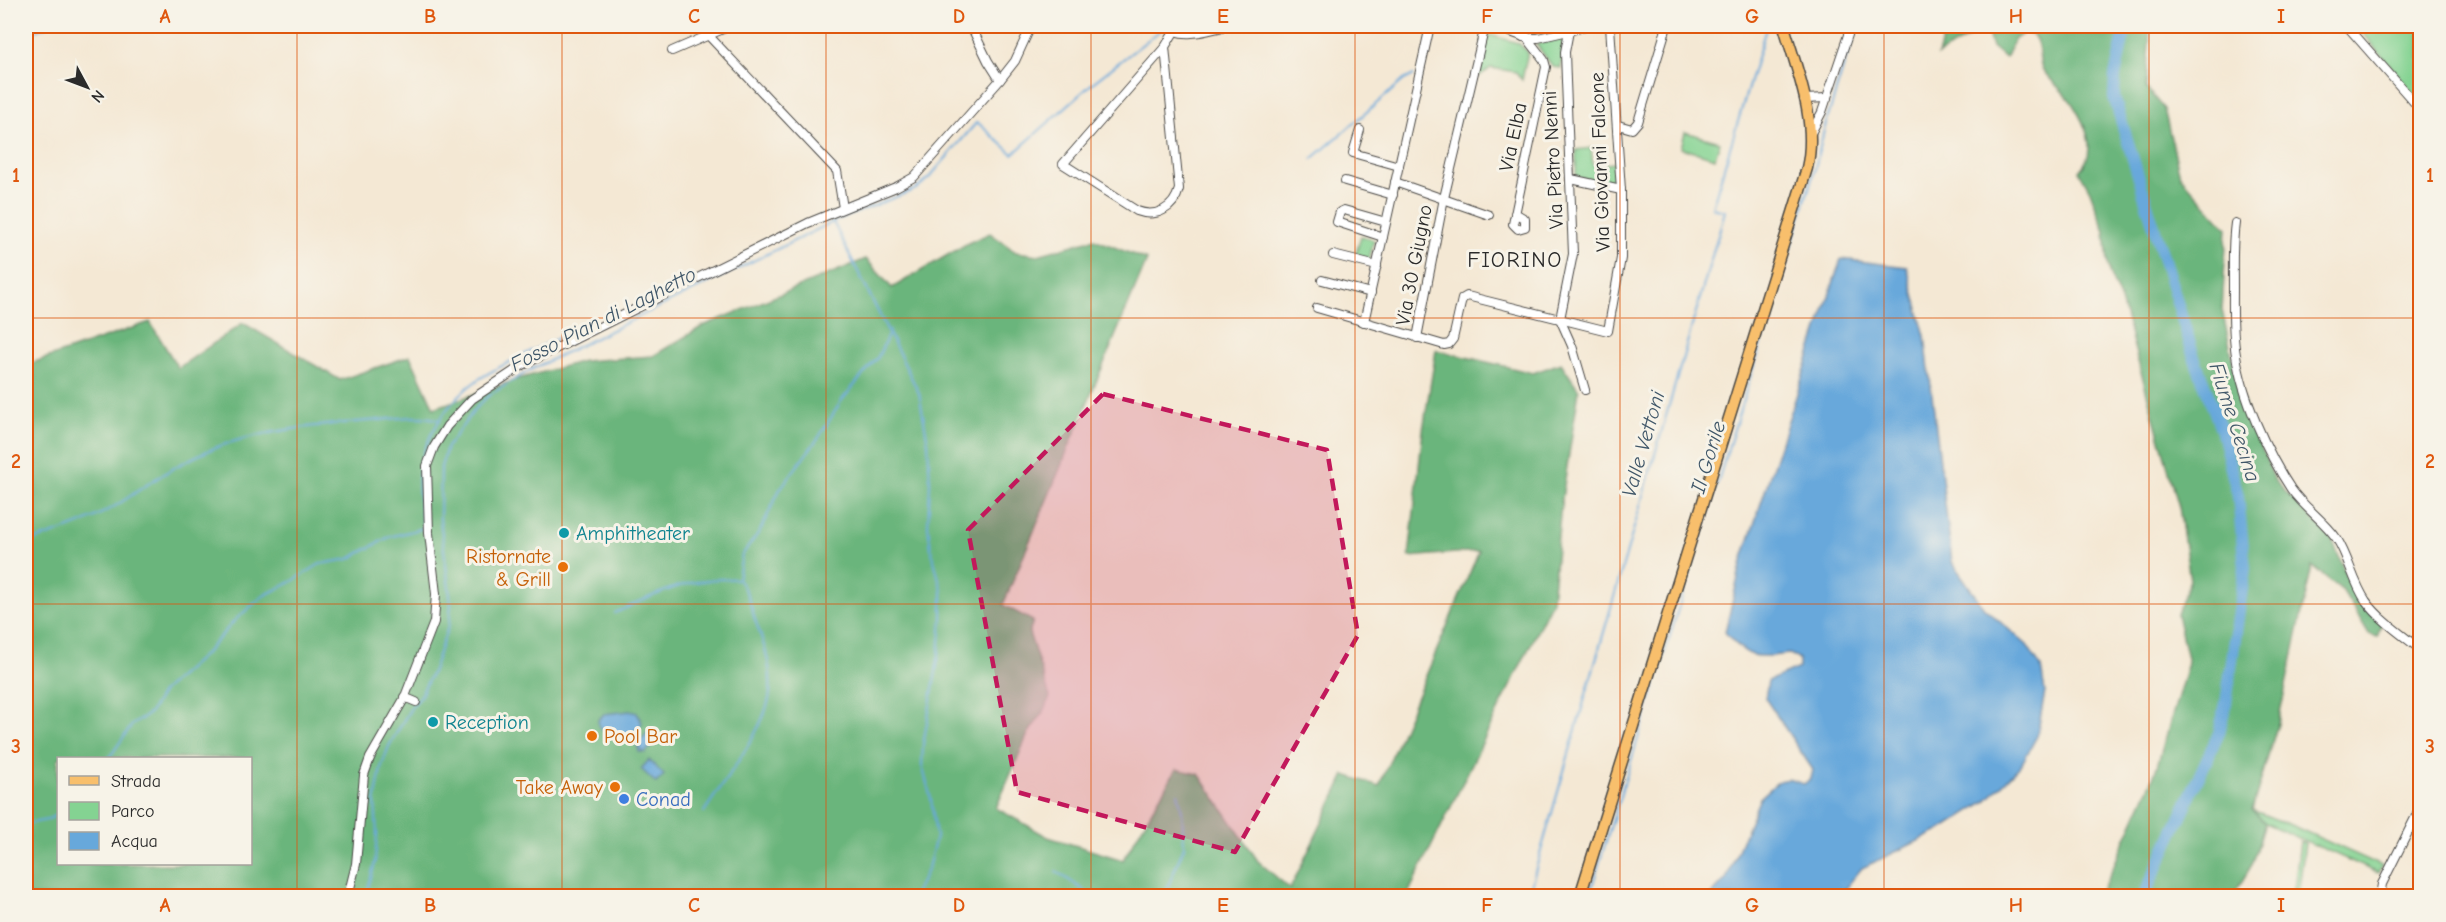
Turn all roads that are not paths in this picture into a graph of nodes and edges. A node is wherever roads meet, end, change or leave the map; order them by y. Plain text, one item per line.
1 (730, 26) edge
2 (971, 26) edge
3 (1031, 26) edge
4 (1165, 26) edge
5 (1227, 26) edge
6 (1430, 26) edge
7 (1485, 26) edge
8 (1494, 26) edge
9 (1529, 26) edge
10 (1590, 26) edge
11 (1610, 26) edge
12 (1667, 26) edge
13 (1784, 26) edge
14 (1851, 26) edge
15 (2348, 26) edge
16 (1568, 28) edge
17 (1174, 32) junction
18 (708, 35) junction
19 (1525, 38) junction
20 (1165, 47) junction
21 (672, 51) dead end
22 (1000, 80) junction
23 (1827, 98) junction
24 (1804, 99) junction
25 (2421, 109) edge
26 (1618, 125) junction
27 (1360, 130) dead end
28 (1810, 135) junction
29 (1399, 166) junction
30 (1571, 179) junction
31 (1345, 181) dead end
32 (1395, 182) junction
33 (1621, 190) junction
34 (1393, 195) junction
35 (1444, 198) junction
36 (843, 208) junction
37 (1515, 213) dead end
38 (1489, 215) dead end
39 (1386, 222) junction
40 (2235, 223) dead end
41 (1383, 237) junction
42 (1333, 255) dead end
43 (1377, 266) junction
44 (1322, 280) dead end
45 (1371, 293) junction
46 (1317, 308) dead end
47 (1560, 319) junction
48 (1364, 322) junction
49 (1417, 338) junction
50 (1585, 390) dead end
51 (2421, 649) edge
52 (2421, 808) edge
53 (348, 897) edge
54 (1580, 897) edge
55 (2380, 897) edge

1 - 18 street
2 - 22 street
3 - 22 street
4 - 17 street
5 - 17 street
6 - 29 street
7 - 35 street, Via 30 Giugno
8 - 19 street
9 - 19 street
10 - 16 street
11 - 26 street, Via Giovanni Falcone
12 - 26 street
13 - 24 main road
14 - 23 street
15 - 25 street
16 - 19 street
16 - 30 street, Via Pietro Nenni
17 - 20 street
18 - 21 street
18 - 36 street
19 - 37 street, Via Elba
20 - 20 street
22 - 36 street
23 - 24 street
23 - 28 street
24 - 28 main road
26 - 33 street, Via Giovanni Falcone
27 - 29 street
28 - 54 main road
29 - 32 street
30 - 33 street
30 - 47 street, Via Pietro Nenni
31 - 34 street
32 - 34 street
32 - 35 street
33 - 47 street, Via Giovanni Falcone
34 - 39 street
35 - 38 street
35 - 49 street, Via 30 Giugno
36 - 53 street
39 - 41 street
39 - 41 street
40 - 51 street
41 - 43 street
42 - 43 street
43 - 45 street
44 - 45 street
45 - 48 street
46 - 48 street
47 - 49 street
47 - 50 street
48 - 49 street
52 - 55 street

